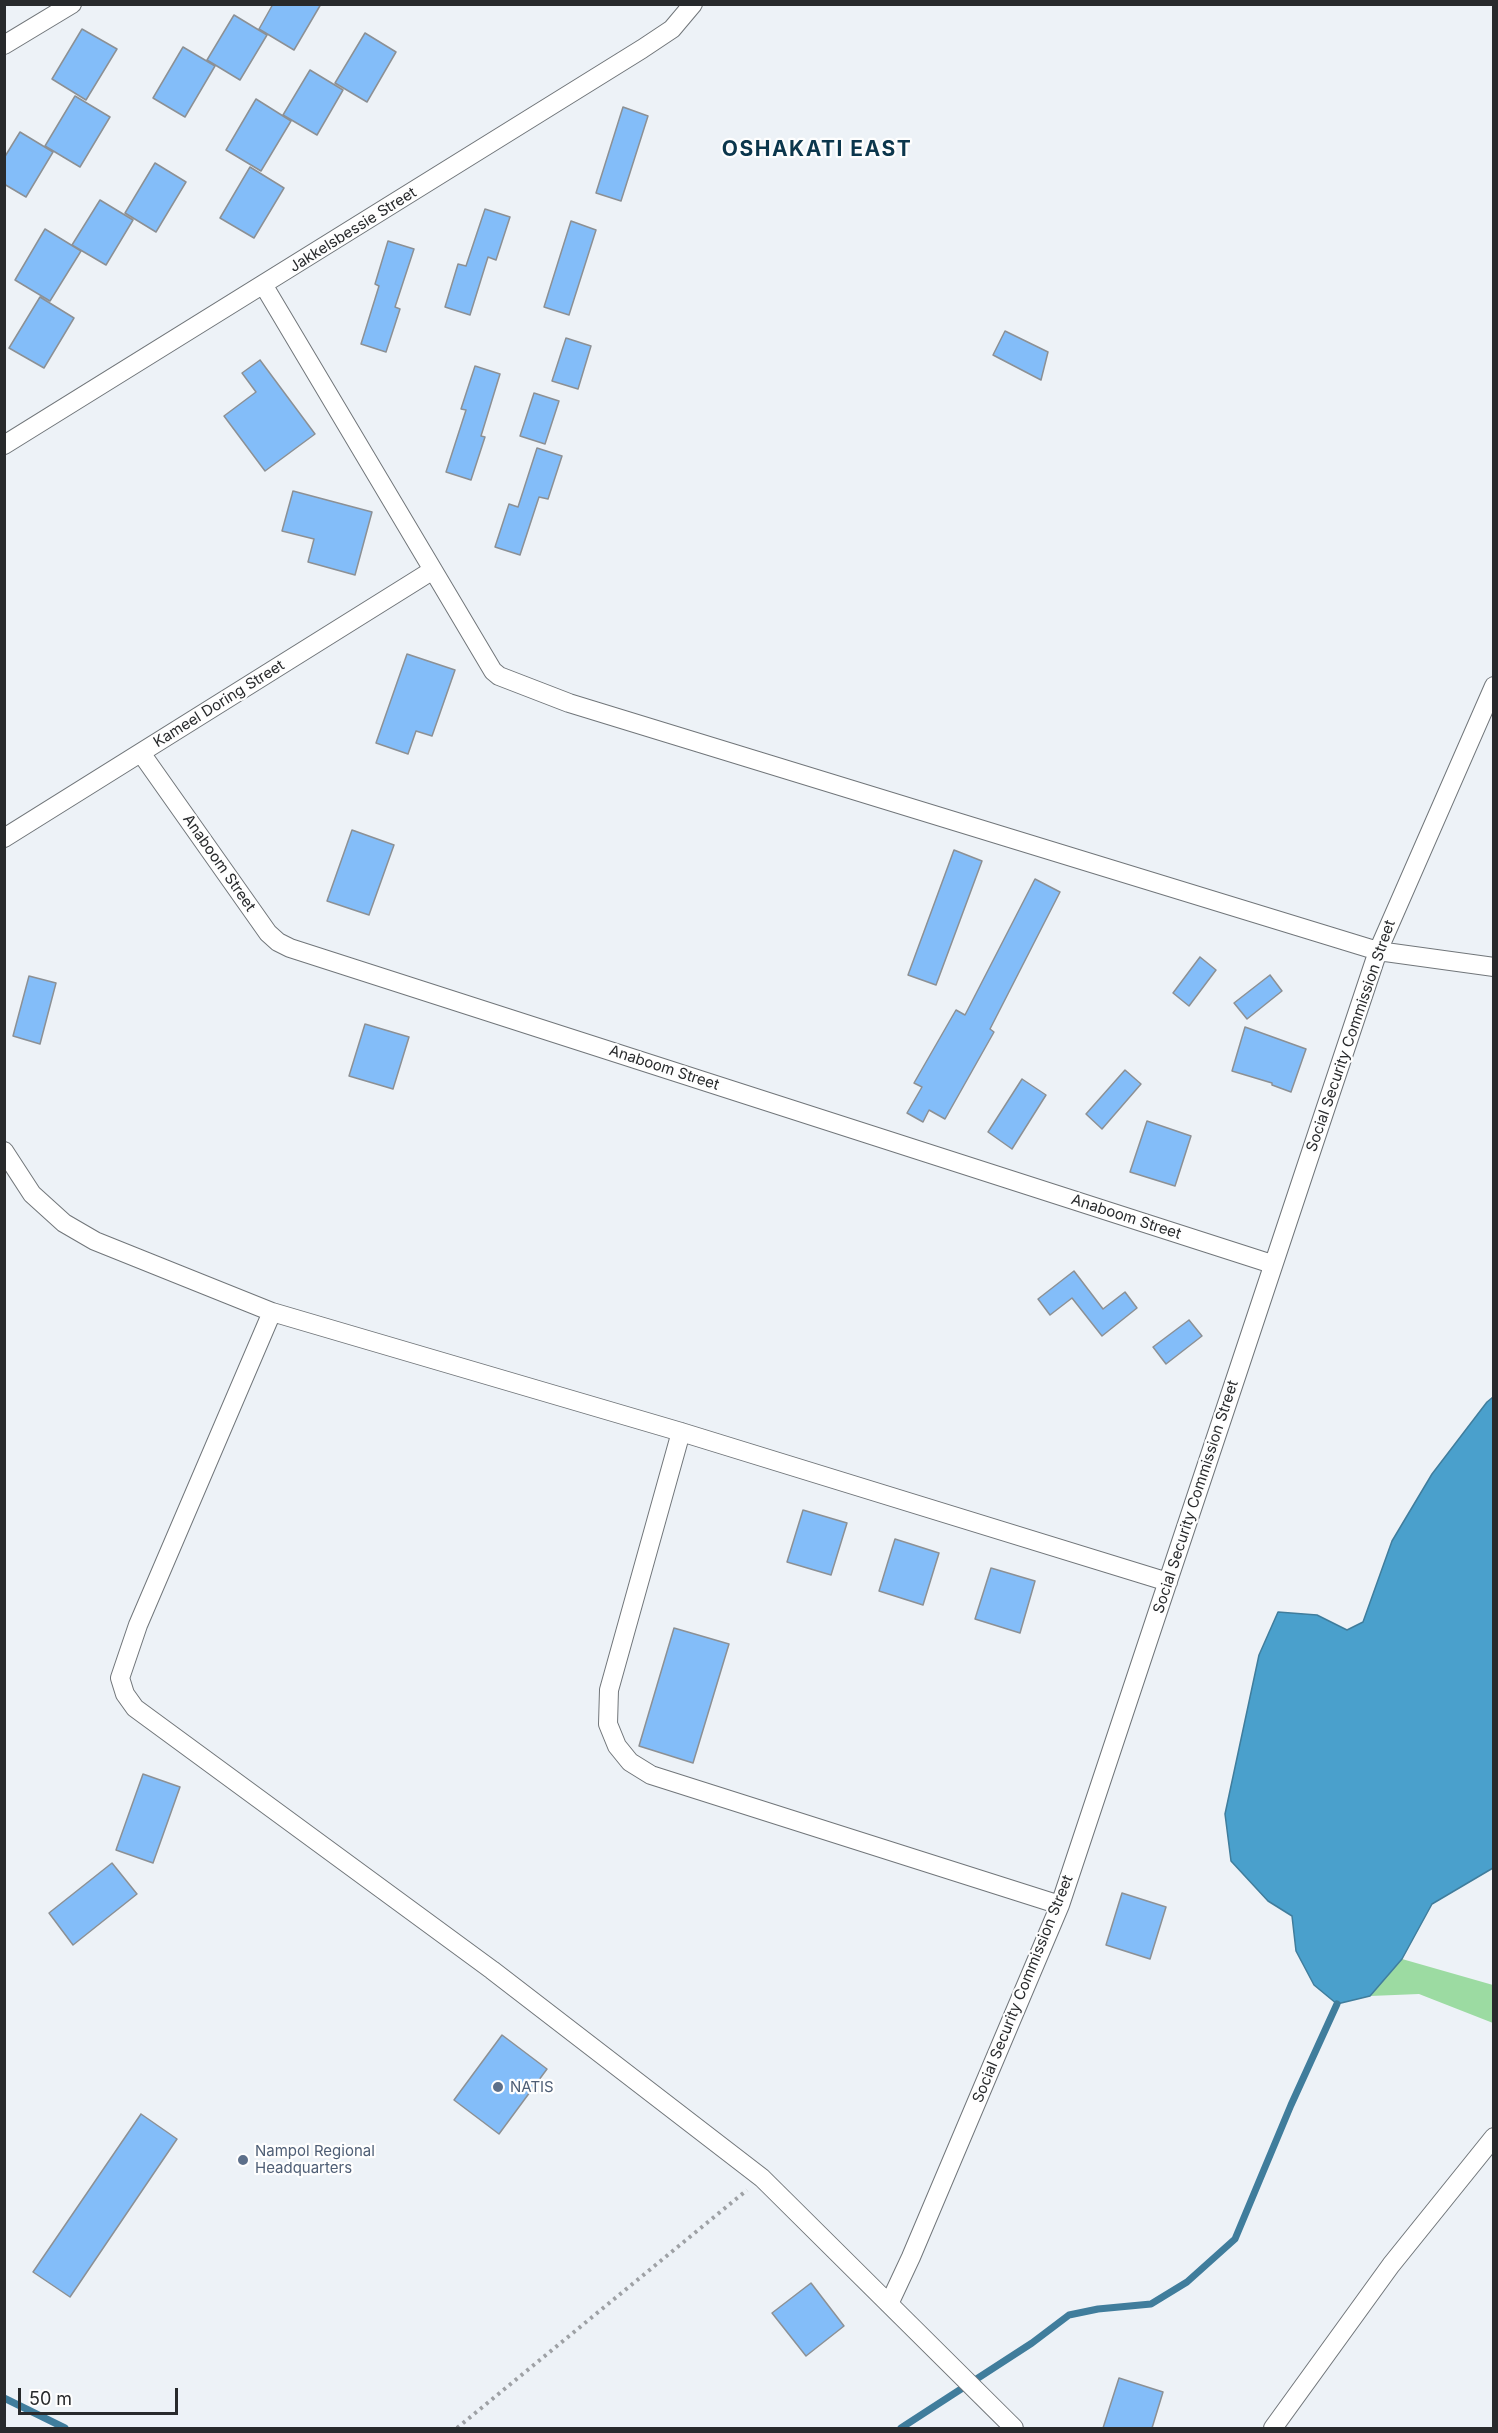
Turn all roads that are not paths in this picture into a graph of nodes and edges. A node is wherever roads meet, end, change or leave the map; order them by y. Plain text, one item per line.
1 (72, 4) edge
2 (693, 4) edge
3 (4, 45) edge
4 (264, 286) junction
5 (4, 445) edge
6 (433, 570) junction
7 (1494, 686) edge
8 (141, 753) junction
9 (4, 838) edge
10 (1378, 951) junction
11 (1494, 967) edge
12 (4, 1151) edge
13 (1272, 1264) junction
14 (272, 1312) junction
15 (681, 1432) junction
16 (1168, 1582) junction
17 (1060, 1905) junction
18 (1494, 2137) edge
19 (889, 2304) junction
20 (1014, 2428) edge
21 (1273, 2428) edge

1 - 3 street
2 - 4 street, Jakkelsbessie Street
4 - 5 street, Jakkelsbessie Street
4 - 6 street
6 - 8 street, Kameel Doring Street
6 - 10 street
7 - 10 street, Social Security Commission Street
8 - 9 street, Kameel Doring Street
8 - 13 street, Anaboom Street
10 - 11 street
10 - 13 street, Social Security Commission Street
12 - 14 street
13 - 16 street, Social Security Commission Street
14 - 15 street
14 - 19 street
15 - 16 street
15 - 17 street
16 - 17 street, Social Security Commission Street
17 - 19 street, Social Security Commission Street
18 - 21 street
19 - 20 street

